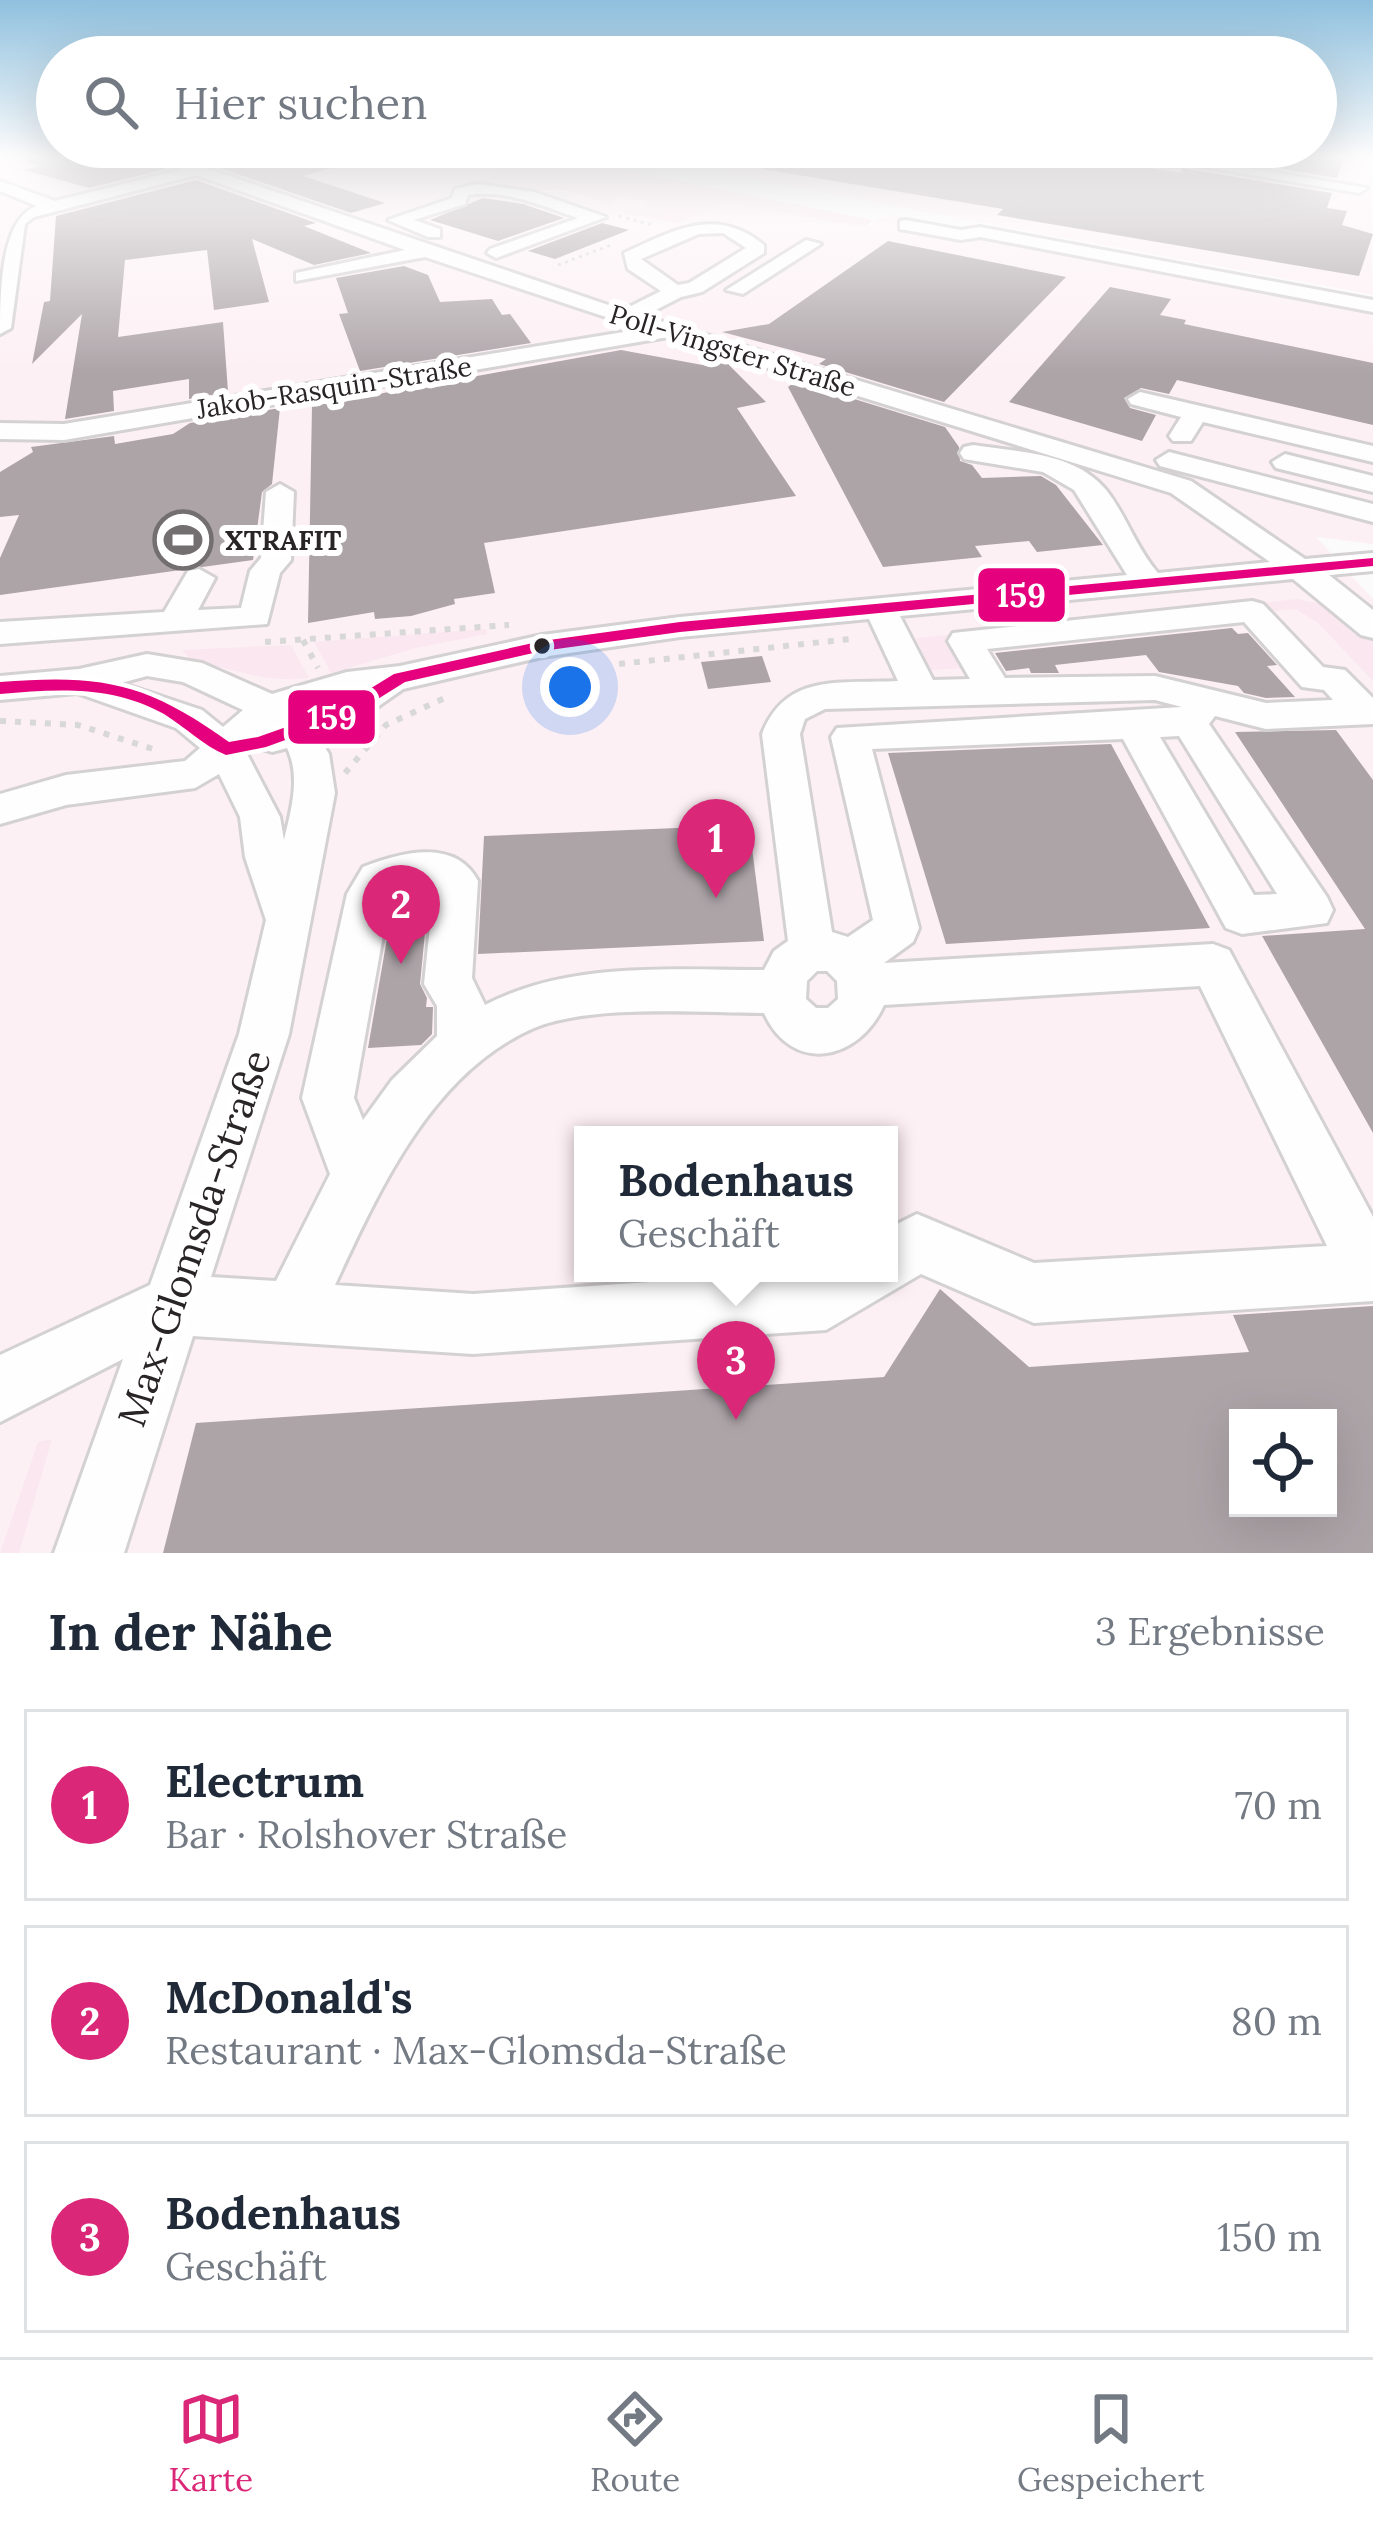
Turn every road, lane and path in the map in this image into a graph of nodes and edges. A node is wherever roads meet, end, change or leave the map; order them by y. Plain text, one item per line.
1 (358, 227) edge
2 (420, 227) edge
3 (569, 227) edge
4 (702, 227) edge
5 (730, 227) edge
6 (920, 227) edge
7 (453, 238) dead end
8 (7, 241) edge
9 (614, 244) dead end
10 (812, 244) dead end
11 (424, 251) junction
12 (466, 259) junction
13 (558, 265) dead end
14 (303, 277) dead end
15 (438, 280) dead end
16 (675, 292) junction
17 (717, 302) dead end
18 (1373, 306) edge
19 (698, 314) dead end
20 (625, 317) junction
21 (0, 328) edge
22 (668, 330) junction
23 (1140, 399) dead end
24 (0, 431) edge
25 (1178, 447) junction
26 (973, 453) dead end
27 (1373, 454) edge
28 (1373, 484) edge
29 (280, 492) dead end
30 (1373, 513) edge
31 (1373, 562) edge
32 (1301, 569) junction
33 (199, 578) dead end
34 (1151, 585) junction
35 (0, 607) edge
36 (161, 620) junction
37 (886, 620) junction
38 (1373, 628) edge
39 (0, 633) edge
40 (614, 665) dead end
41 (134, 679) junction
42 (0, 688) edge
43 (921, 692) junction
44 (995, 692) junction
45 (454, 695) dead end
46 (1199, 710) junction
47 (1368, 711) edge
48 (789, 712) junction
49 (282, 719) junction
50 (0, 721) edge
51 (1135, 726) junction
52 (850, 737) junction
53 (210, 762) junction
54 (316, 793) junction
55 (0, 809) edge
56 (288, 920) junction
57 (842, 967) junction
58 (779, 992) junction
59 (462, 1046) junction
60 (357, 1173) junction
61 (898, 1256) edge
62 (1372, 1273) edge
63 (857, 1282) edge
64 (173, 1306) junction
65 (293, 1312) junction
66 (0, 1390) edge
67 (88, 1553) edge

1 - 11 street, Poll-Vingster Straße
2 - 7 street
3 - 12 street
4 - 16 street
5 - 16 street
6 - 18 street
8 - 21 street
9 - 13 path
10 - 17 street
11 - 12 street, Poll-Vingster Straße
11 - 14 street
12 - 15 street
12 - 20 street, Poll-Vingster Straße
16 - 20 street
19 - 22 street
20 - 22 street, Poll-Vingster Straße
22 - 24 street, Jakob-Rasquin-Straße
22 - 25 street, Poll-Vingster Straße
23 - 25 street
25 - 27 street
25 - 28 street
25 - 30 street
25 - 32 street, Poll-Vingster Straße
26 - 34 street
29 - 36 street
31 - 32 street
32 - 34 street
32 - 38 street, Poll-Vingster Straße
33 - 36 street
34 - 37 street
35 - 36 street
36 - 39 street
36 - 41 street
37 - 40 path
37 - 43 street
37 - 49 street
41 - 42 street
41 - 49 street
41 - 53 street
43 - 44 street
43 - 48 street
44 - 46 street
44 - 47 street
45 - 54 path
46 - 47 street
46 - 51 street
46 - 51 street
48 - 52 street
48 - 57 street
49 - 53 street
49 - 54 street, Max-Glomsda-Straße
50 - 53 path
51 - 52 street
52 - 57 street
53 - 55 street
53 - 56 street
54 - 56 street, Max-Glomsda-Straße
56 - 64 street, Max-Glomsda-Straße
57 - 58 street
57 - 58 street
57 - 62 street
58 - 59 street
59 - 60 street
59 - 60 street
60 - 65 street
61 - 62 street
63 - 65 street
64 - 65 street
64 - 66 street
64 - 67 street, Max-Glomsda-Straße

